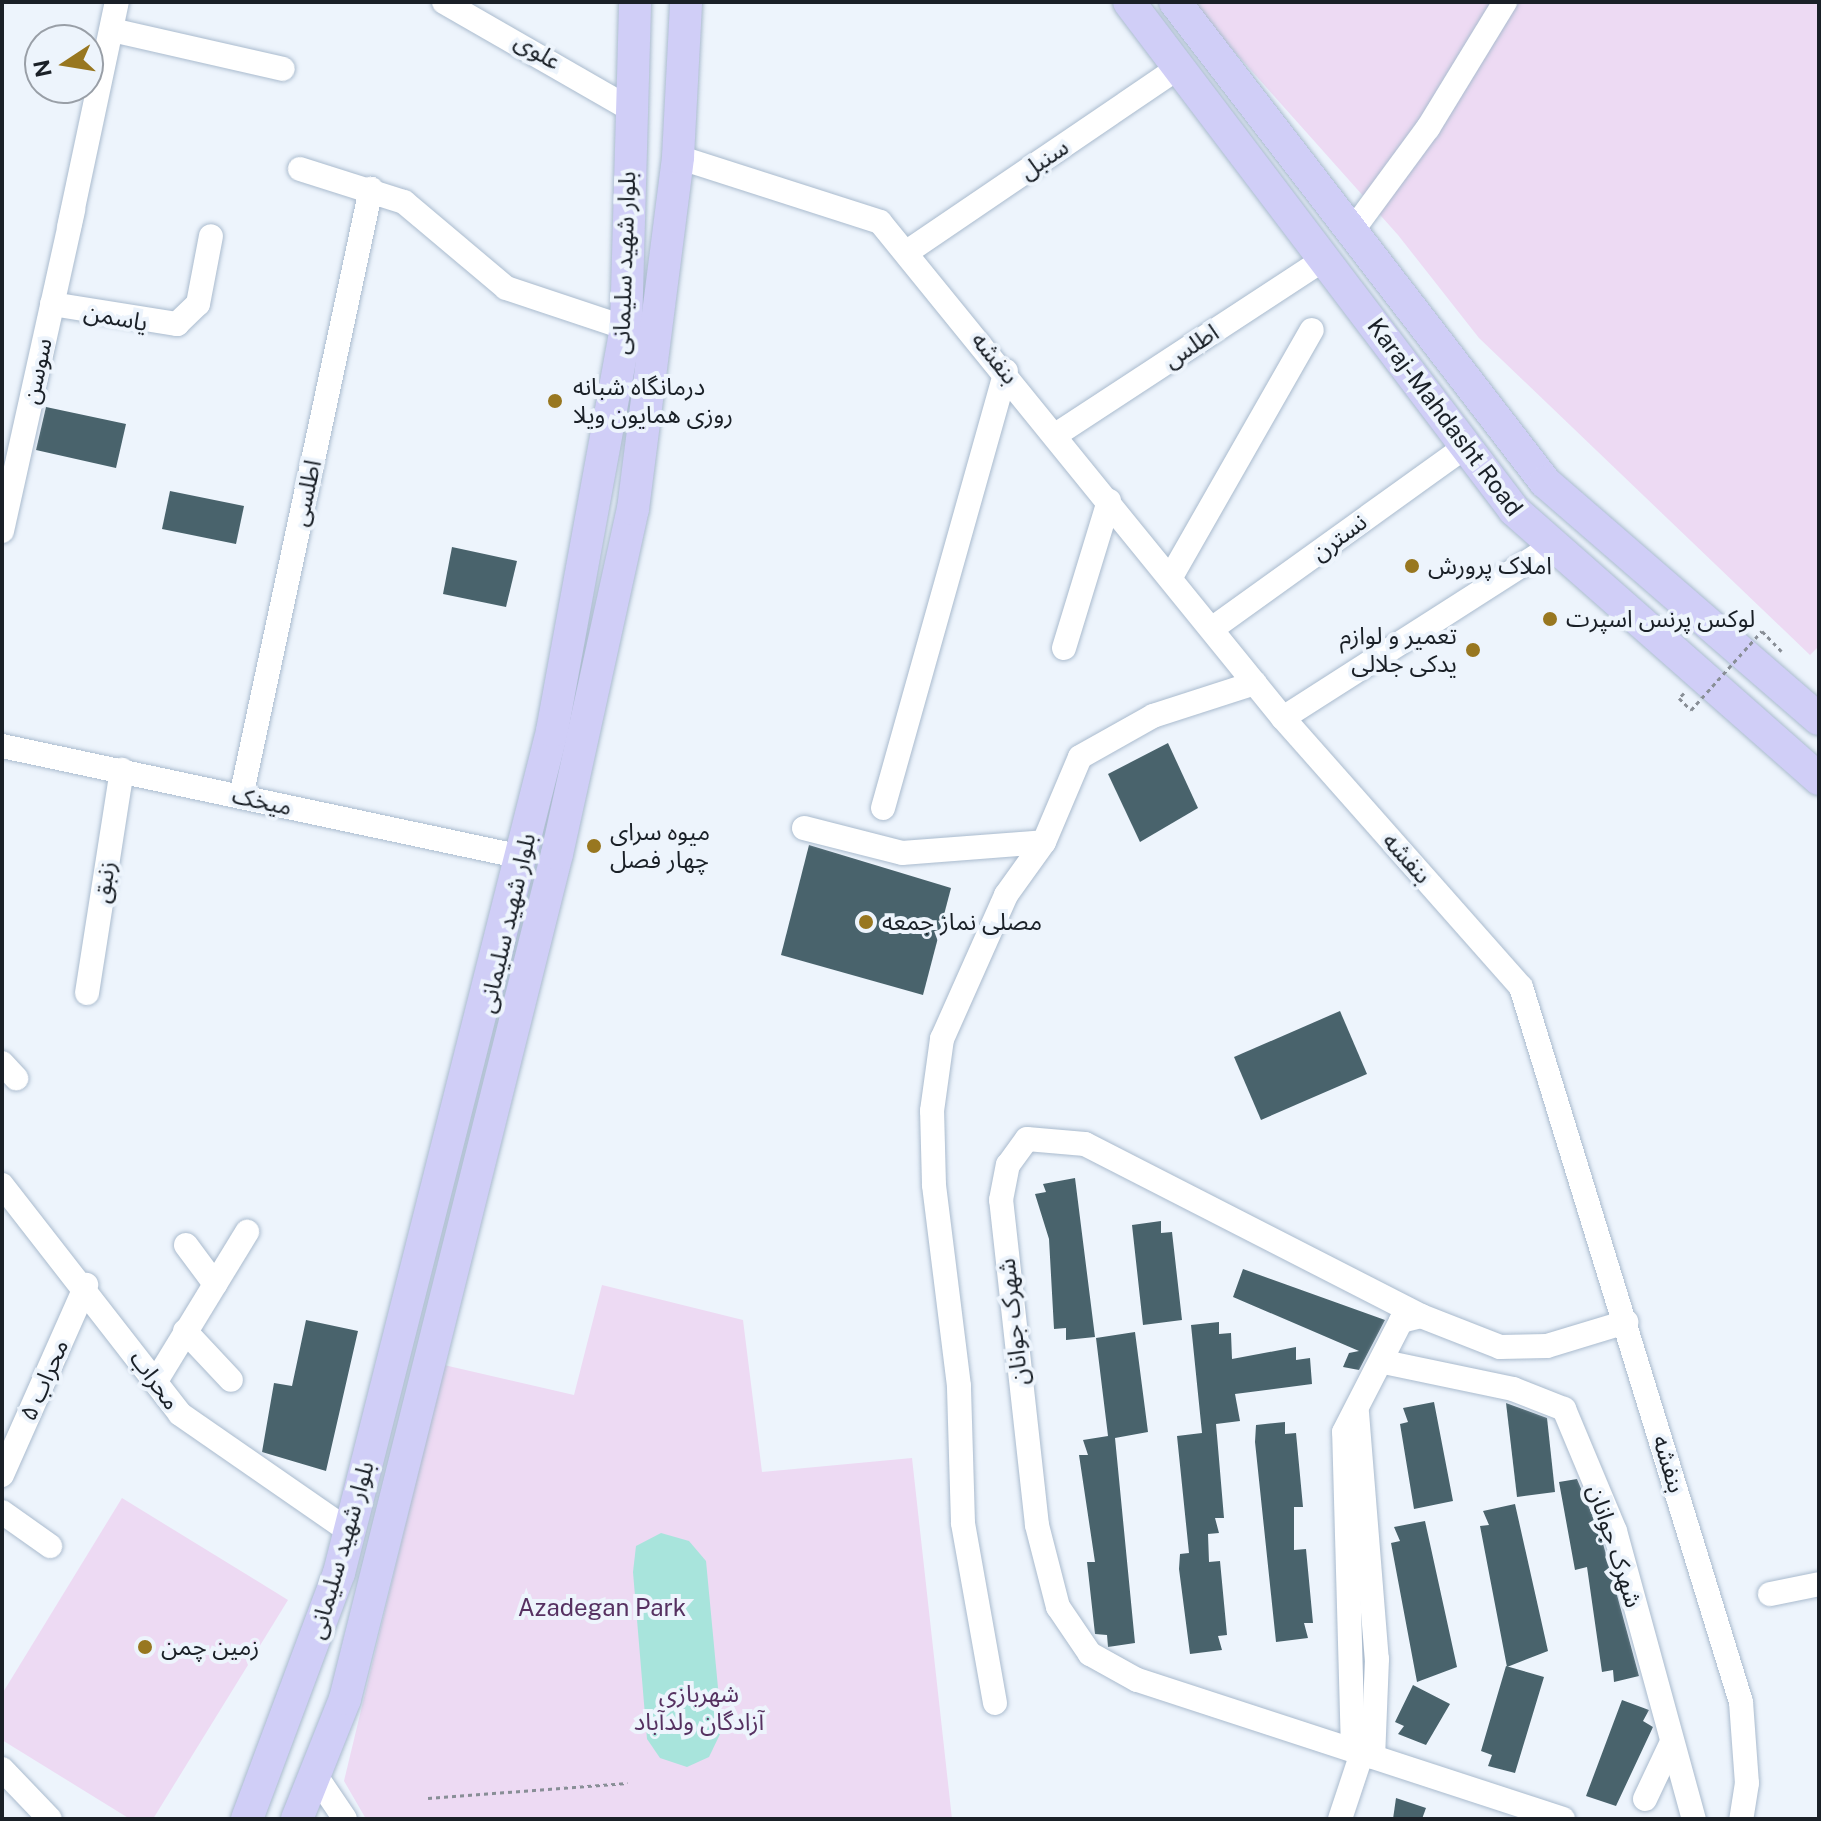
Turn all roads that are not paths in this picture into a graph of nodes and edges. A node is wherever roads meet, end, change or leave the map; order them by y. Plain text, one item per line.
1 (117, 2) edge
2 (444, 2) edge
3 (635, 2) edge
4 (686, 2) edge
5 (1129, 2) edge
6 (1175, 2) edge
7 (1505, 2) edge
8 (112, 30) junction
9 (1181, 66) junction
10 (283, 69) dead end
11 (628, 108) junction
12 (678, 157) junction
13 (300, 169) dead end
14 (371, 189) junction
15 (1350, 234) junction
16 (211, 236) dead end
17 (907, 252) junction
18 (1324, 259) junction
19 (52, 304) junction
20 (626, 328) junction
21 (1312, 330) dead end
22 (1006, 371) junction
23 (1057, 434) junction
24 (1466, 446) junction
25 (1109, 501) junction
26 (2, 531) edge
27 (1549, 548) junction
28 (1172, 575) junction
29 (1213, 628) junction
30 (1754, 645) junction
31 (1064, 648) dead end
32 (1255, 683) junction
33 (1704, 702) junction
34 (1283, 718) junction
35 (1819, 719) edge
36 (1819, 728) edge
37 (2, 746) edge
38 (122, 770) junction
39 (1812, 772) edge
40 (241, 797) junction
41 (883, 808) dead end
42 (804, 828) dead end
43 (1044, 842) junction
44 (522, 857) junction
45 (87, 993) dead end
46 (2, 1185) edge
47 (247, 1232) dead end
48 (186, 1245) dead end
49 (215, 1284) junction
50 (86, 1285) junction
51 (1421, 1316) junction
52 (1626, 1322) junction
53 (185, 1331) junction
54 (1384, 1362) junction
55 (231, 1380) dead end
56 (156, 1381) junction
57 (2, 1475) edge
58 (2, 1512) edge
59 (349, 1531) junction
60 (50, 1546) dead end
61 (1819, 1584) edge
62 (1770, 1594) dead end
63 (298, 1691) junction
64 (995, 1703) dead end
65 (342, 1707) junction
66 (1671, 1744) junction
67 (1363, 1753) junction
68 (273, 1764) junction
69 (2, 1769) edge
70 (319, 1775) junction
71 (1645, 1799) dead end
72 (50, 1819) edge
73 (247, 1819) edge
74 (297, 1819) edge
75 (345, 1819) edge
76 (1340, 1819) edge
77 (1563, 1819) edge
78 (1694, 1819) edge
79 (1741, 1819) edge

1 - 8 street, سوسن
2 - 11 street, علوی
3 - 11 main road, بلوار شهید سلیمانی
4 - 12 main road, بلوار شهید سلیمانی
5 - 9 main road, Karaj-Mahdasht Road
6 - 15 main road, Karaj-Mahdasht Road
7 - 15 street
8 - 10 street
8 - 19 street, سوسن
9 - 17 street, سنبل
9 - 18 main road, Karaj-Mahdasht Road
11 - 20 main road, بلوار شهید سلیمانی
12 - 17 street, بنفشه
12 - 65 main road, بلوار شهید سلیمانی
13 - 14 street
14 - 20 street
14 - 40 street, اطلسی
15 - 30 main road, Karaj-Mahdasht Road
16 - 19 street, یاسمن
17 - 22 street, بنفشه
18 - 23 street, اطلس
18 - 24 main road, Karaj-Mahdasht Road
19 - 26 street, سوسن
20 - 44 main road, بلوار شهید سلیمانی
21 - 28 street
22 - 23 street, بنفشه
22 - 41 street
23 - 25 street, بنفشه
24 - 27 main road, Karaj-Mahdasht Road
24 - 29 street, نسترن
25 - 28 street, بنفشه
25 - 31 street
27 - 33 main road, Karaj-Mahdasht Road
27 - 34 street
28 - 29 street, بنفشه
29 - 32 street, بنفشه
30 - 33 main road
30 - 35 main road, Karaj-Mahdasht Road
32 - 34 street, بنفشه
32 - 43 street
33 - 39 main road, Karaj-Mahdasht Road
34 - 52 street, بنفشه
36 - 39 main road
37 - 38 street, میخک
38 - 40 street, میخک
38 - 45 street, زنبق
40 - 44 street, میخک
42 - 43 street
43 - 64 street
44 - 59 main road, بلوار شهید سلیمانی
46 - 50 street, محراب
47 - 49 street
48 - 49 street
49 - 53 street
50 - 56 street, محراب
50 - 57 street, محراب ۵
51 - 52 street, شهرک جوانان
51 - 54 street
51 - 67 street, شهرک جوانان
52 - 79 street, بنفشه
53 - 55 street
53 - 56 street
54 - 66 street, شهرک جوانان
54 - 67 street
56 - 59 street, محراب
58 - 60 street
59 - 63 main road, بلوار شهید سلیمانی
61 - 62 street
63 - 65 main road
63 - 68 main road, بلوار شهید سلیمانی
65 - 70 main road, بلوار شهید سلیمانی
66 - 71 street
66 - 78 street, شهرک جوانان
67 - 76 street
67 - 77 street, شهرک جوانان
68 - 70 main road
68 - 73 main road, بلوار شهید سلیمانی
69 - 72 street
70 - 74 main road, بلوار شهید سلیمانی
70 - 75 street

